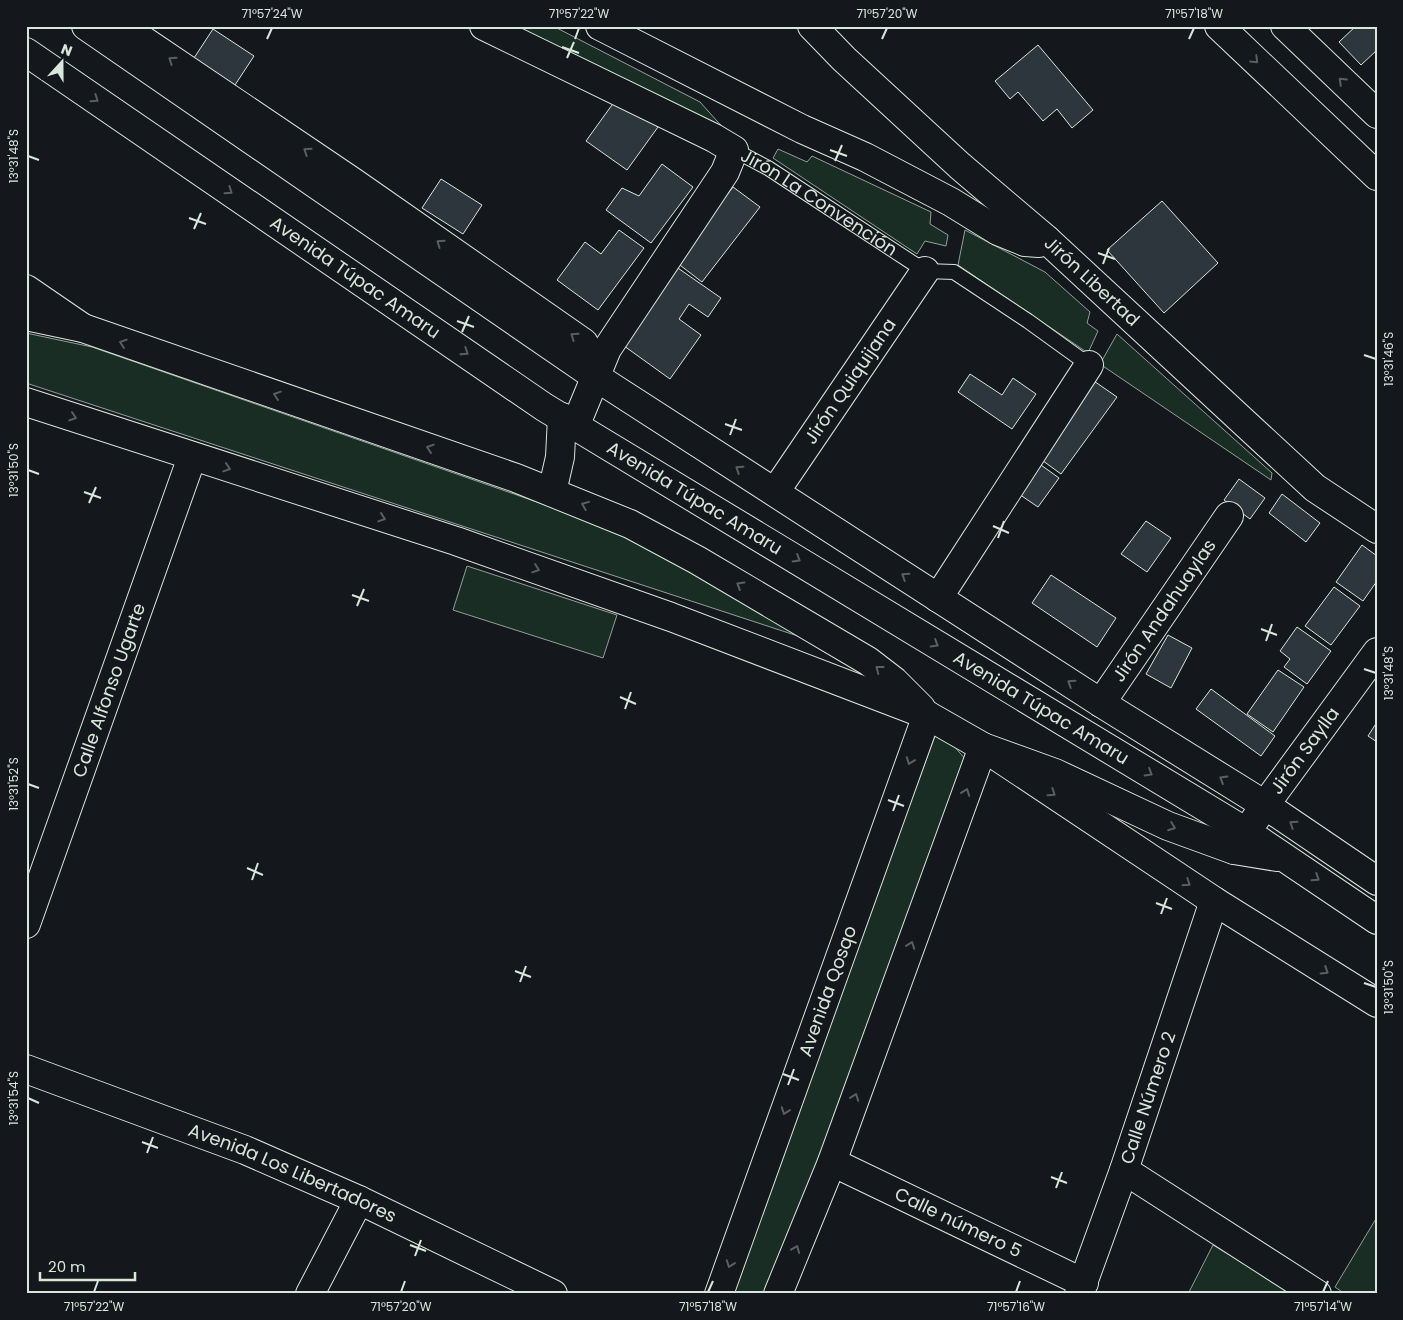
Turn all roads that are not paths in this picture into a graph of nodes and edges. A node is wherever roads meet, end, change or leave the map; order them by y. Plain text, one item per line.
1 (86, 26) edge
2 (122, 26) edge
3 (484, 26) edge
4 (600, 26) edge
5 (812, 26) edge
6 (1220, 26) edge
7 (1285, 26) edge
8 (26, 52) edge
9 (1377, 114) edge
10 (734, 150) junction
11 (1377, 176) edge
12 (1047, 240) junction
13 (925, 271) junction
14 (26, 289) edge
15 (26, 316) edge
16 (83, 328) junction
17 (1089, 365) joint
18 (596, 377) junction
19 (26, 402) edge
20 (569, 421) junction
21 (192, 457) junction
22 (552, 492) junction
23 (774, 492) junction
24 (1229, 516) dead end
25 (1377, 529) edge
26 (938, 598) junction
27 (1377, 652) edge
28 (1369, 679) edge
29 (1101, 703) junction
30 (927, 715) junction
31 (982, 747) junction
32 (1265, 805) junction
33 (1241, 842) junction
34 (1377, 881) edge
35 (1214, 901) junction
36 (1377, 920) edge
37 (26, 924) edge
38 (1377, 1003) edge
39 (26, 1069) edge
40 (832, 1162) junction
41 (1124, 1170) junction
42 (359, 1200) junction
43 (1081, 1288) edge
44 (310, 1294) edge
45 (553, 1294) edge
46 (718, 1294) edge
47 (778, 1294) edge
48 (1317, 1294) edge

1 - 18 street, Avenida Túpac Amaru
18 -> 2 street
3 - 10 street, Jirón La Convención
4 - 12 street
5 - 12 street, Jirón Libertad
6 -> 11 street
9 -> 7 street
8 -> 20 street, Avenida Túpac Amaru
10 - 13 lane, Jirón La Convención
10 - 18 street
12 - 25 street, Jirón Libertad
13 - 17 lane
13 - 23 street, Jirón Quiquijana
14 - 16 street
15 - 16 street
22 -> 16 street
17 - 26 street
18 - 20 street
23 -> 18 street, Avenida Túpac Amaru
19 -> 21 street
20 - 22 street
20 -> 33 street, Avenida Túpac Amaru
21 -> 30 street
21 - 37 street, Calle Alfonso Ugarte
30 -> 22 street
26 -> 23 street, Avenida Túpac Amaru
24 - 29 street, Jirón Andahuaylas
29 -> 26 street, Avenida Túpac Amaru
27 - 28 street, Jirón Saylla
28 - 32 street, Jirón Saylla
32 -> 29 street, Avenida Túpac Amaru
30 - 31 street
30 -> 46 street, Avenida Qosqo
31 -> 33 street
31 -> 35 street
40 -> 31 street
32 - 33 street, Jirón Saylla
34 -> 32 street, Avenida Túpac Amaru
33 -> 36 street
35 -> 38 street
35 - 41 street, Calle Número 2
39 - 42 street, Avenida Los Libertadores
40 - 43 street, Calle número 5
47 -> 40 street
41 - 43 street, Calle Número 2
41 - 48 street
42 - 44 street
42 - 45 street, Avenida Los Libertadores

